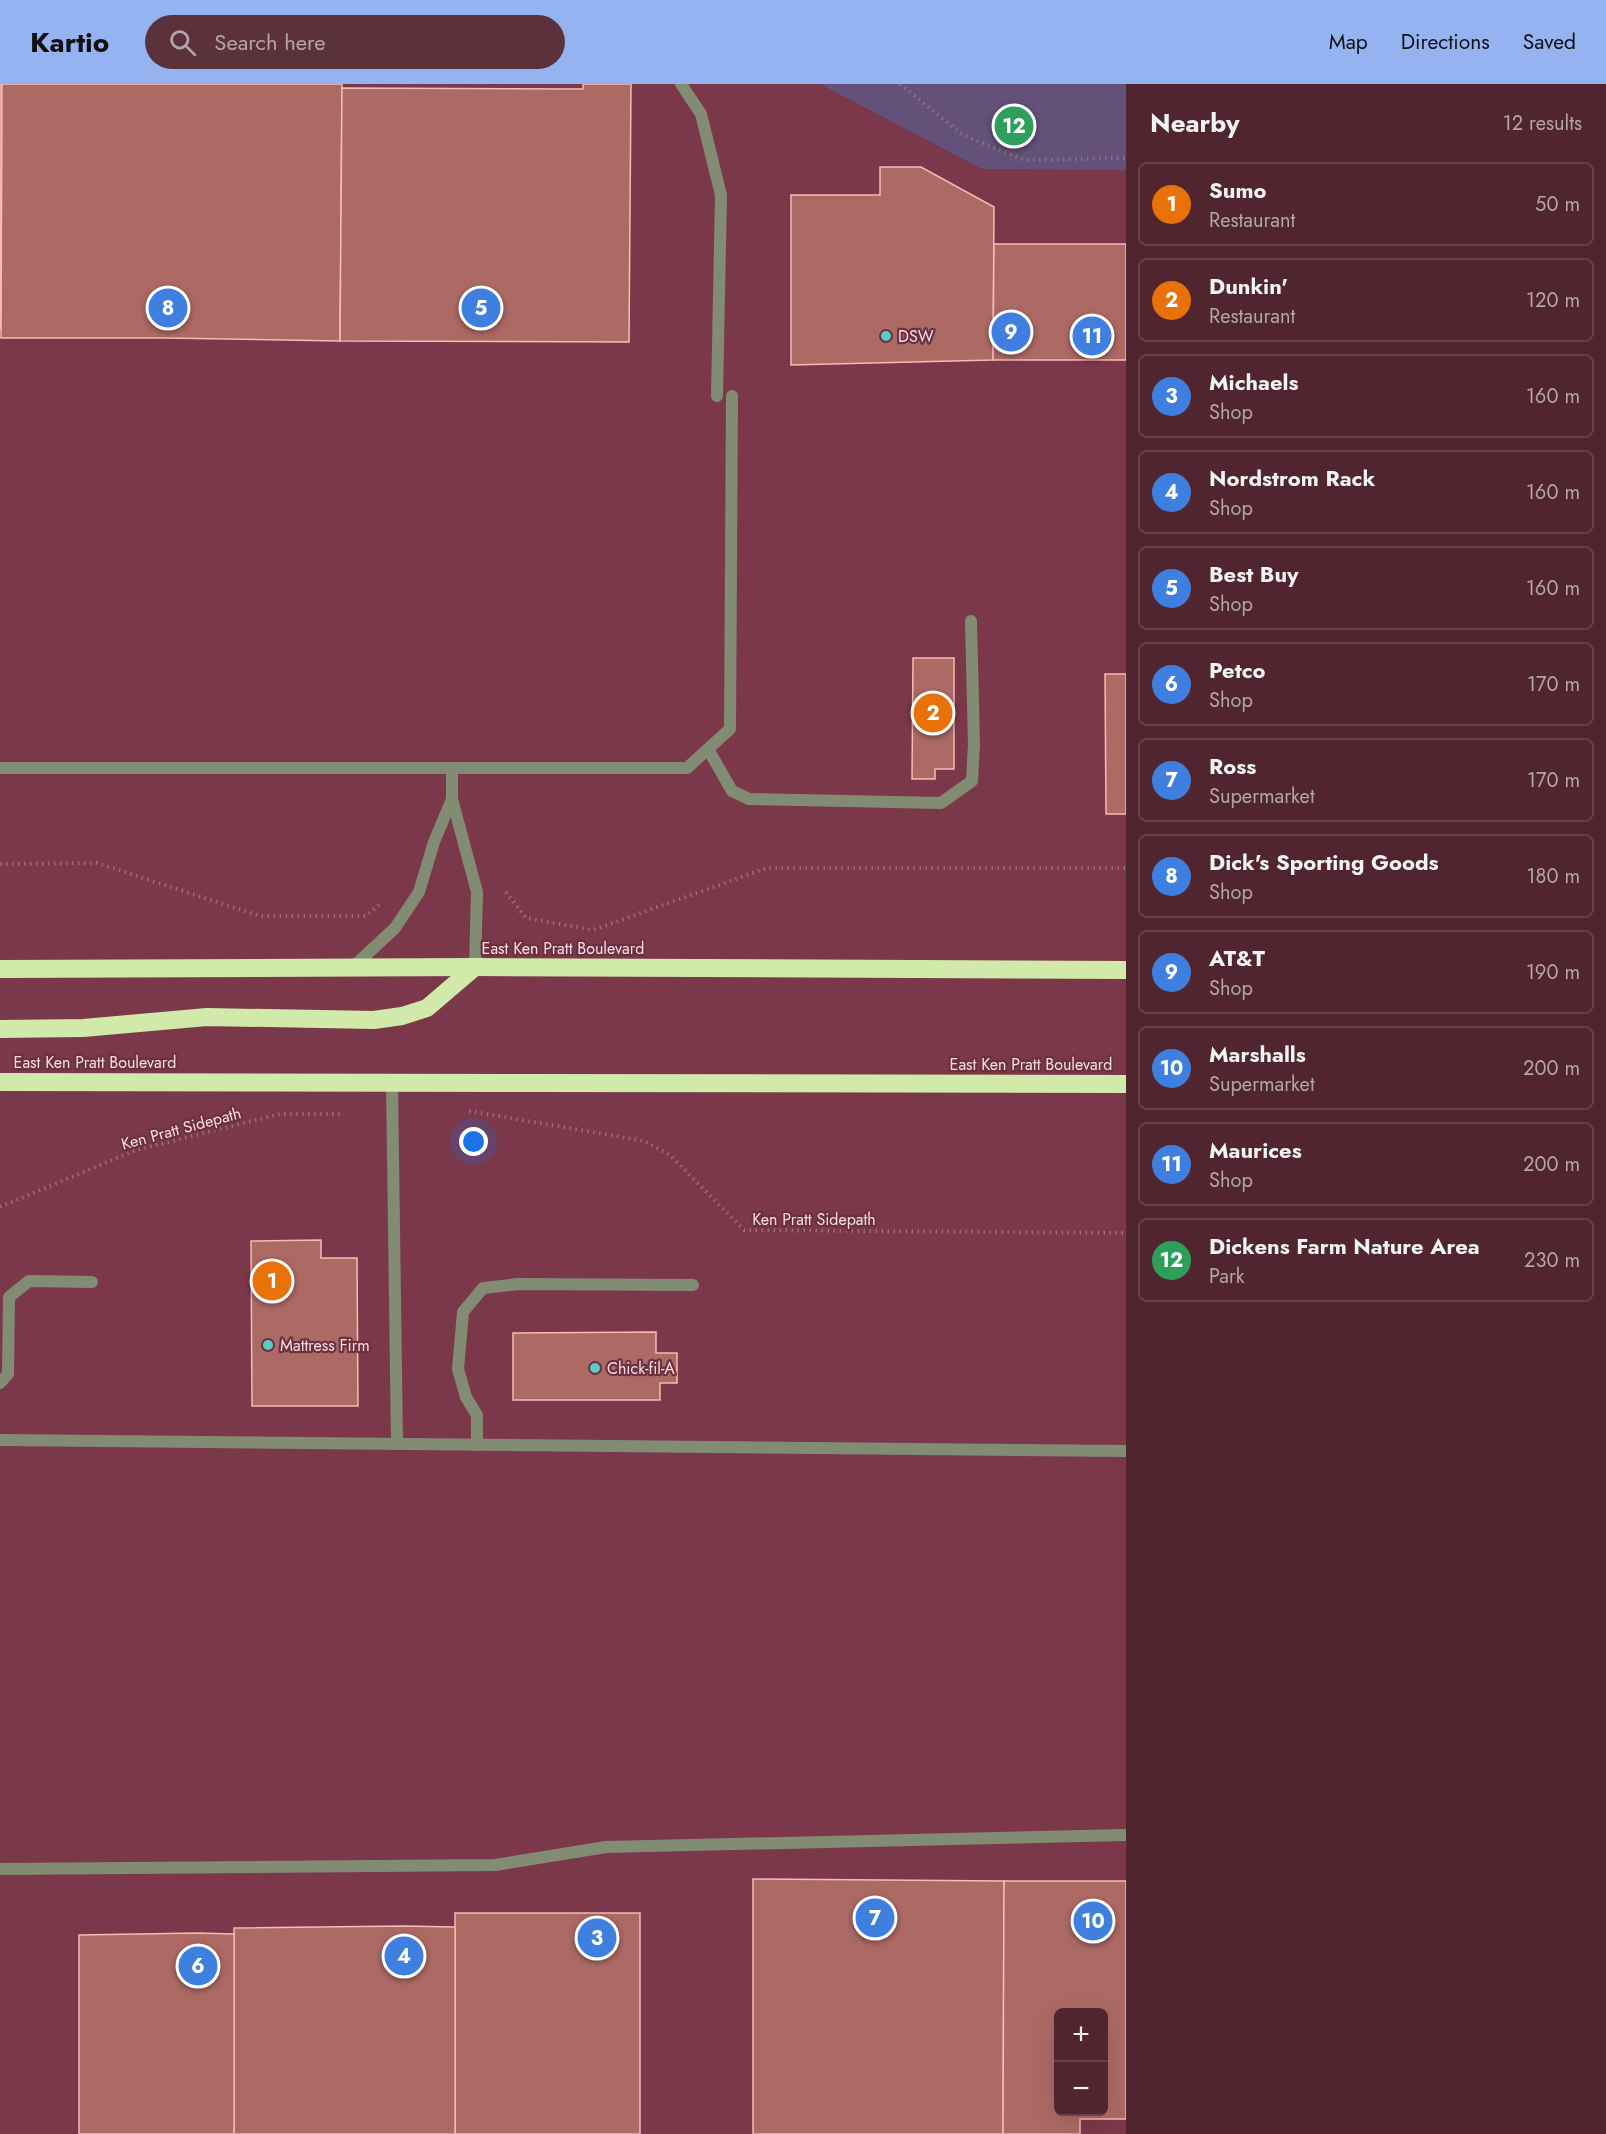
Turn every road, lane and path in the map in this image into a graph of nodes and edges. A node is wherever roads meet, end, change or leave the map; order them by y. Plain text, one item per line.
1 (681, 84) edge
2 (900, 84) edge
3 (1126, 158) edge
4 (717, 396) dead end
5 (732, 396) dead end
6 (971, 621) dead end
7 (708, 749) junction
8 (0, 768) edge
9 (452, 768) junction
10 (452, 799) junction
11 (0, 864) edge
12 (1126, 868) edge
13 (506, 892) dead end
14 (382, 902) dead end
15 (475, 967) junction
16 (352, 968) junction
17 (0, 969) edge
18 (1126, 970) edge
19 (0, 1029) edge
20 (0, 1082) edge
21 (392, 1083) junction
22 (1126, 1084) edge
23 (468, 1111) dead end
24 (341, 1114) dead end
25 (0, 1207) edge
26 (1126, 1233) edge
27 (93, 1282) dead end
28 (693, 1285) dead end
29 (0, 1383) edge
30 (0, 1440) edge
31 (398, 1444) junction
32 (477, 1445) junction
33 (1126, 1451) edge
34 (1126, 1835) edge
35 (0, 1869) edge

1 - 4 lane
2 - 3 path
5 - 7 lane
6 - 7 lane
7 - 9 lane
8 - 9 lane
9 - 10 lane
10 - 15 lane
10 - 16 lane
11 - 14 path
12 - 13 path
15 - 16 highway, East Ken Pratt Boulevard
15 - 18 highway, East Ken Pratt Boulevard
15 - 19 highway
16 - 17 highway, East Ken Pratt Boulevard
20 - 21 highway, East Ken Pratt Boulevard
21 - 22 highway, East Ken Pratt Boulevard
21 - 31 lane
23 - 26 path, Ken Pratt Sidepath
24 - 25 path, Ken Pratt Sidepath
27 - 29 lane
28 - 32 lane
30 - 31 lane
31 - 32 lane
32 - 33 lane
34 - 35 lane

